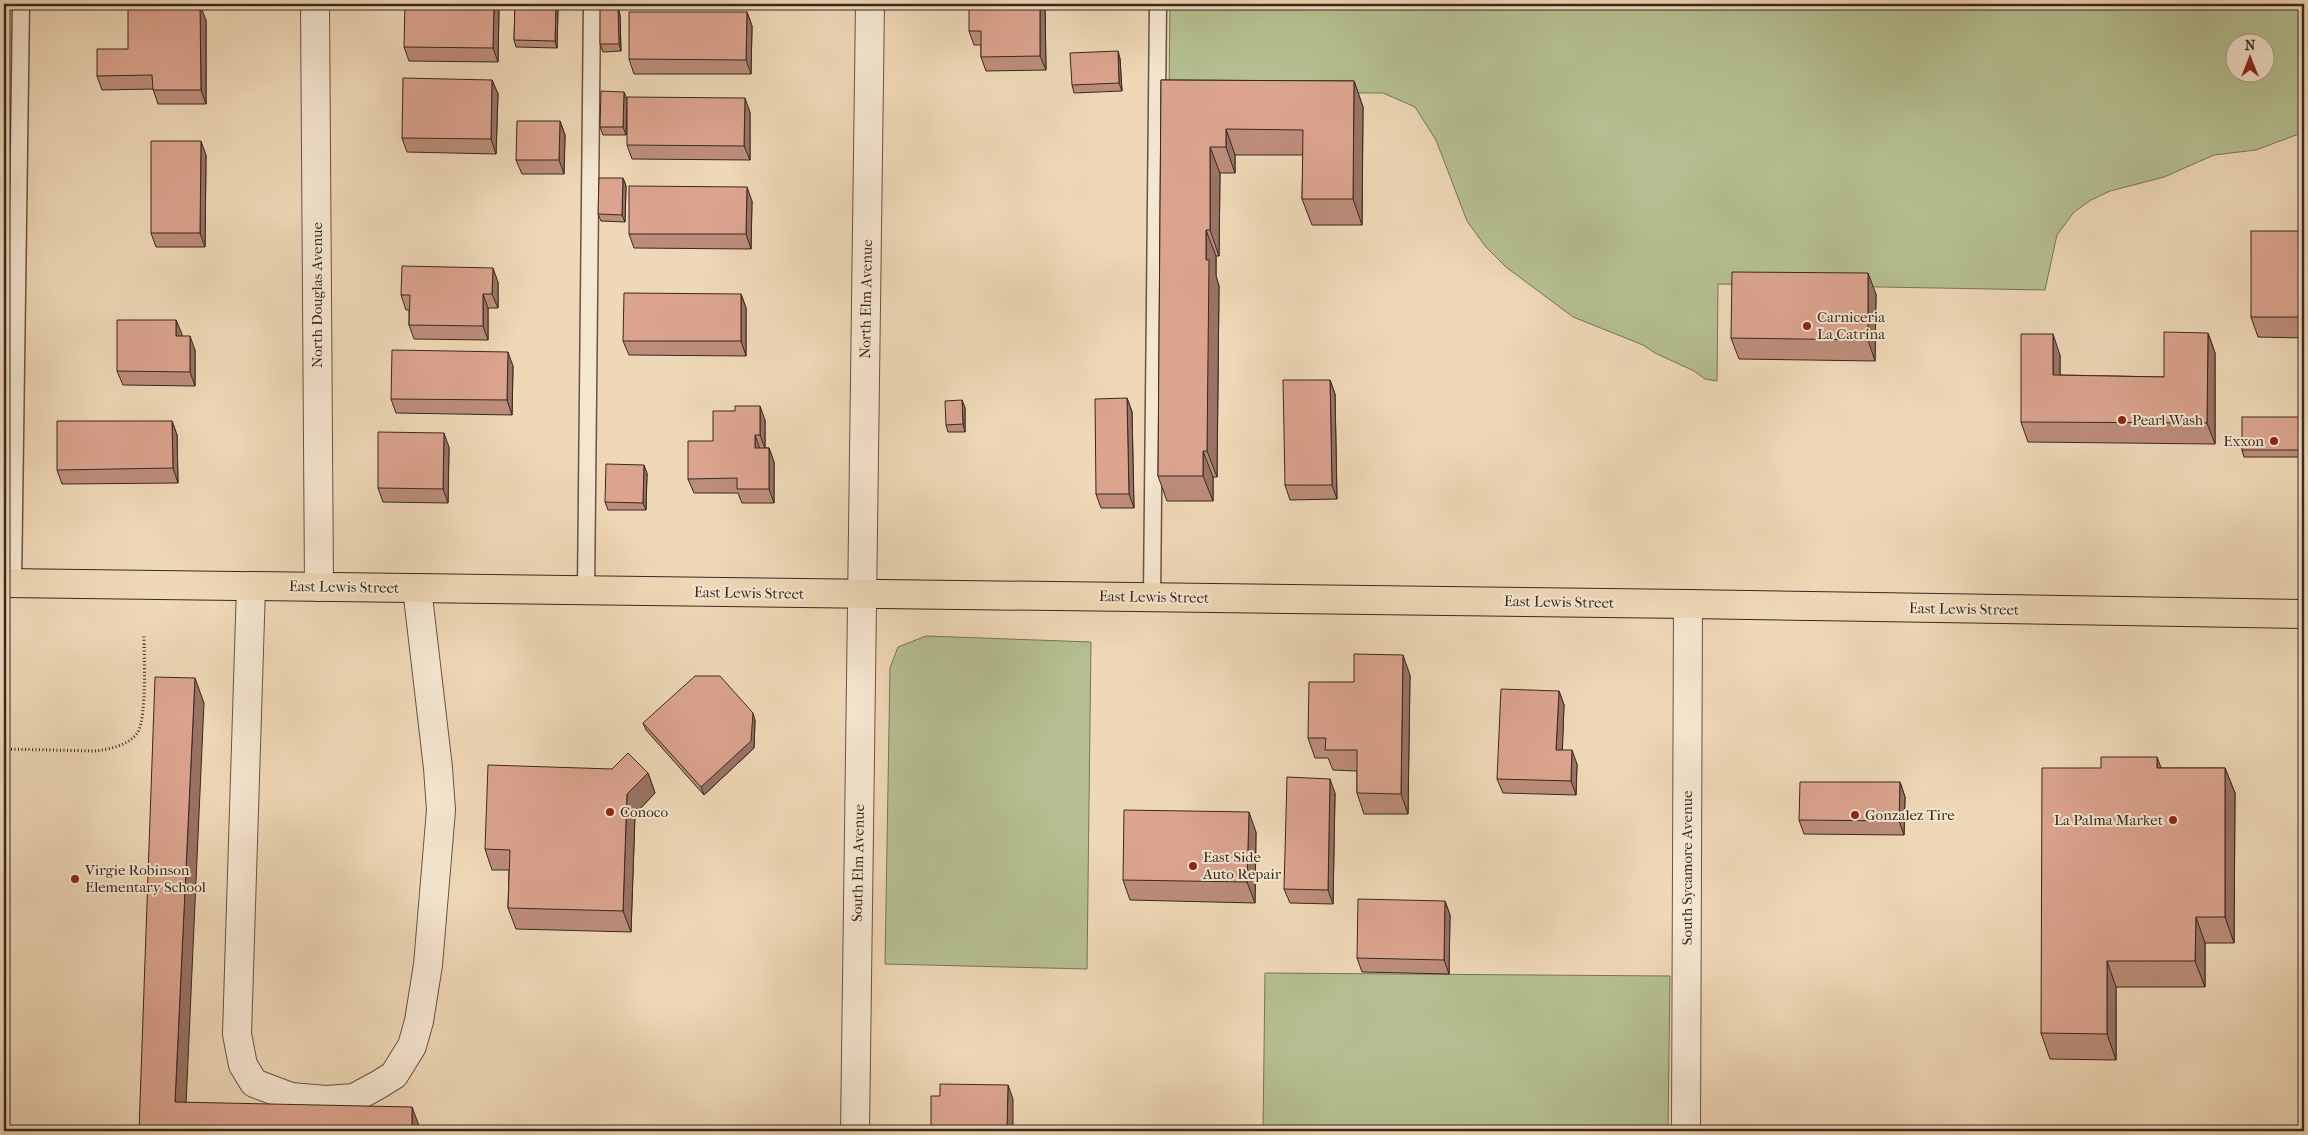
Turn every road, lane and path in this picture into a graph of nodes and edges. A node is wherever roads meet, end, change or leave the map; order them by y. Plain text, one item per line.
1 (21, 4) edge
2 (315, 4) edge
3 (592, 4) edge
4 (870, 4) edge
5 (1158, 4) edge
6 (8, 583) edge
7 (251, 586) junction
8 (319, 587) junction
9 (417, 588) junction
10 (586, 591) junction
11 (862, 594) junction
12 (1152, 597) junction
13 (1688, 604) junction
14 (2304, 614) edge
15 (144, 635) dead end
16 (4, 749) edge
17 (855, 1131) edge
18 (1686, 1131) edge

1 - 6 lane
2 - 8 street, North Douglas Avenue
3 - 10 lane
4 - 11 street, North Elm Avenue
5 - 12 lane
6 - 7 main road, East Lewis Street
7 - 8 main road, East Lewis Street
7 - 9 street
8 - 9 main road, East Lewis Street
9 - 10 main road, East Lewis Street
10 - 11 main road, East Lewis Street
11 - 12 main road, East Lewis Street
11 - 17 street, South Elm Avenue
12 - 13 main road, East Lewis Street
13 - 14 main road, East Lewis Street
13 - 18 street, South Sycamore Avenue
15 - 16 path

